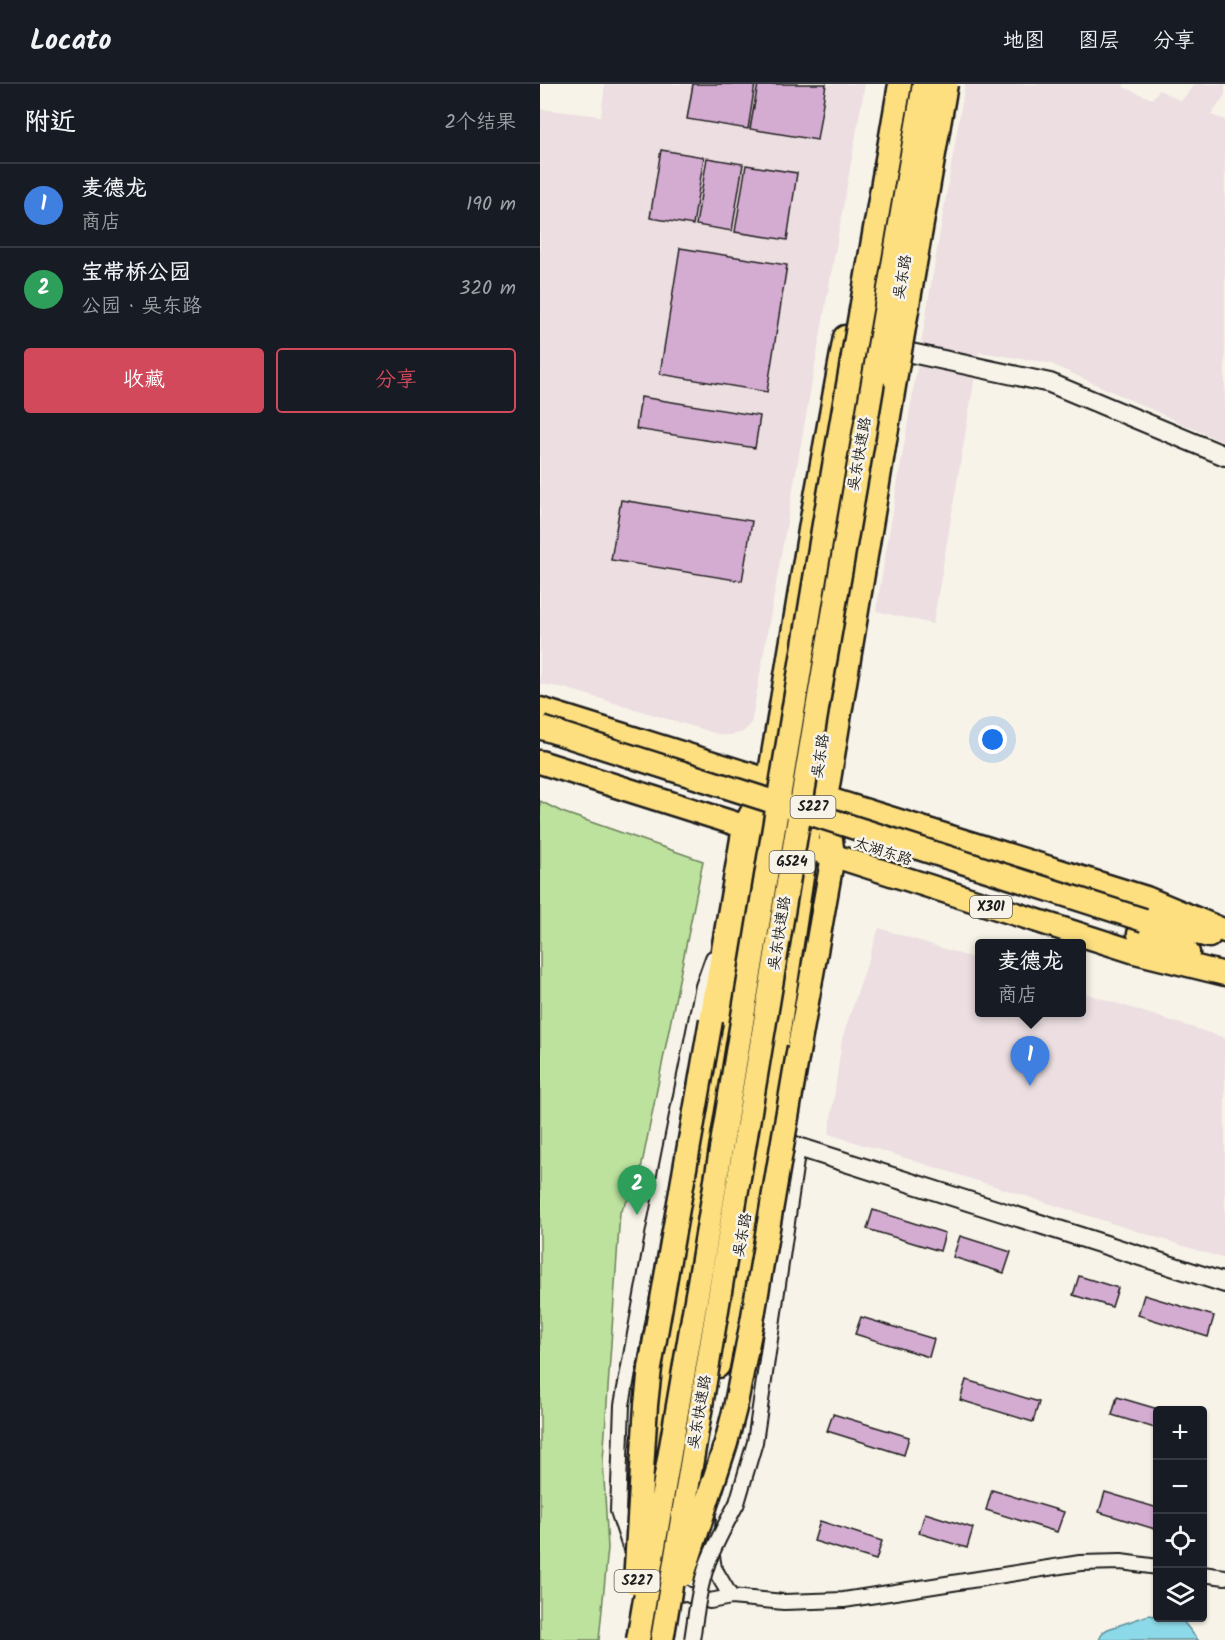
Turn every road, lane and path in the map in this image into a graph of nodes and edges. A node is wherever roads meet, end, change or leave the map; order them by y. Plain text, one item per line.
1 (890, 84) edge
2 (900, 84) edge
3 (924, 84) edge
4 (936, 84) edge
5 (946, 84) edge
6 (844, 342) junction
7 (890, 349) junction
8 (1225, 456) edge
9 (540, 709) edge
10 (540, 727) edge
11 (540, 742) edge
12 (540, 762) edge
13 (769, 780) junction
14 (820, 796) junction
15 (752, 829) junction
16 (806, 847) junction
17 (833, 856) junction
18 (729, 915) junction
19 (1142, 927) junction
20 (1225, 931) edge
21 (1225, 940) edge
22 (1225, 967) edge
23 (1225, 974) edge
24 (763, 1136) junction
25 (798, 1147) junction
26 (1225, 1283) edge
27 (1153, 1566) edge
28 (1207, 1575) edge
29 (1225, 1577) edge
30 (731, 1597) junction
31 (664, 1638) edge
32 (627, 1640) edge
33 (636, 1640) edge
34 (692, 1640) edge

1 - 6 main road
2 - 33 main road, 吴东快速路 / G524, bridge
3 - 31 main road, 吴东快速路 / G524, bridge
4 - 7 main road, 吴东路 / S227
5 - 14 main road, bridge
6 - 7 street
6 - 13 main road
7 - 8 street
7 - 14 main road, 吴东路 / S227
9 - 13 main road
10 - 19 main road, 太湖东路, bridge
11 - 19 main road, 太湖东路, bridge
12 - 15 main road, 太湖东路
13 - 14 main road
13 - 15 main road
14 - 16 main road, 吴东路 / S227
14 - 17 main road
14 - 20 main road
15 - 16 main road, 太湖东路 / X301
15 - 18 main road
15 - 32 main road, S227, bridge
16 - 17 main road, 太湖东路 / X301
16 - 24 main road, 吴东路 / S227
17 - 23 main road, 太湖东路 / X301
17 - 31 main road, bridge
18 - 30 street
18 - 33 main road, bridge
19 - 21 main road, 太湖东路
19 - 22 main road, 太湖东路
24 - 25 street
24 - 30 street
24 - 31 main road, 吴东路 / S227
25 - 26 street
25 - 34 street, bridge
27 - 30 street
28 - 29 street

